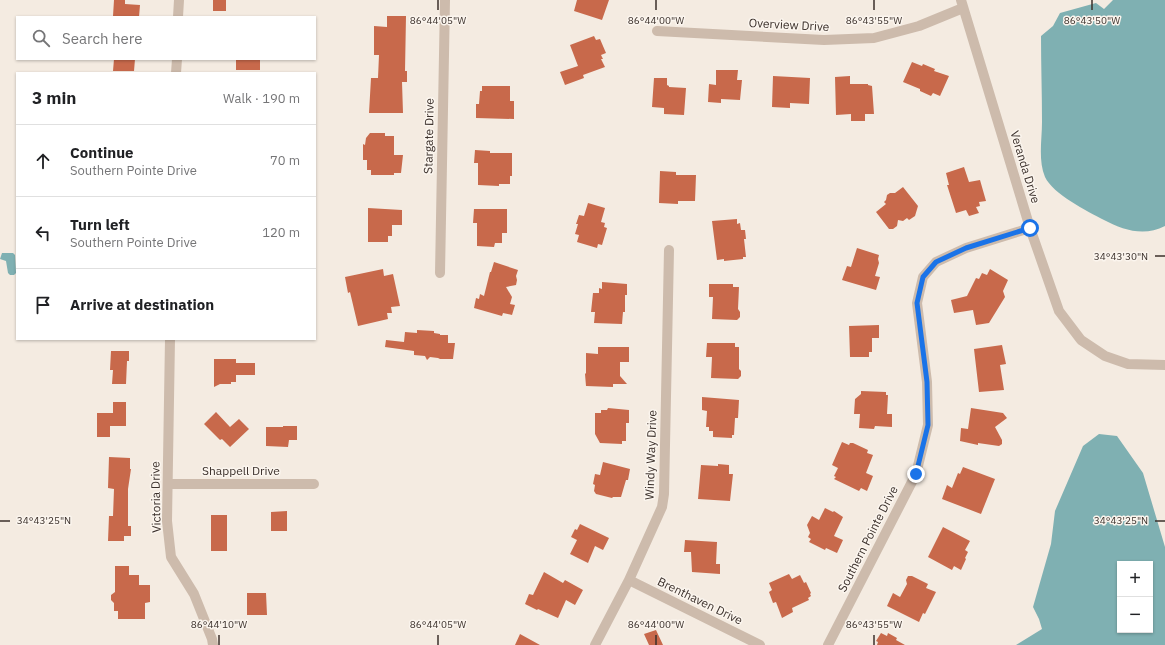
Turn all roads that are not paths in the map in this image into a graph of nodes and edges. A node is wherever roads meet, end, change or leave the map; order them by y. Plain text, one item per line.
1 (179, 0) edge
2 (445, 0) edge
3 (962, 4) edge
4 (178, 16) edge
5 (657, 31) dead end
6 (177, 60) edge
7 (176, 72) edge
8 (1030, 228) junction
9 (669, 250) dead end
10 (440, 273) dead end
11 (170, 340) edge
12 (1165, 365) edge
13 (168, 484) junction
14 (314, 484) dead end
15 (629, 580) junction
16 (213, 645) edge
17 (595, 645) edge
18 (760, 645) edge
19 (828, 645) edge

1 - 4 street
2 - 10 street, Stargate Drive
3 - 5 street, Overview Drive
3 - 8 street, Veranda Drive
6 - 7 street
8 - 12 street, Veranda Drive
8 - 19 street, Southern Pointe Drive
9 - 15 street, Windy Way Drive
11 - 13 street, Victoria Drive
13 - 14 street, Shappell Drive
13 - 16 street, Victoria Drive
15 - 17 street, Windy Way Drive
15 - 18 street, Brenthaven Drive

